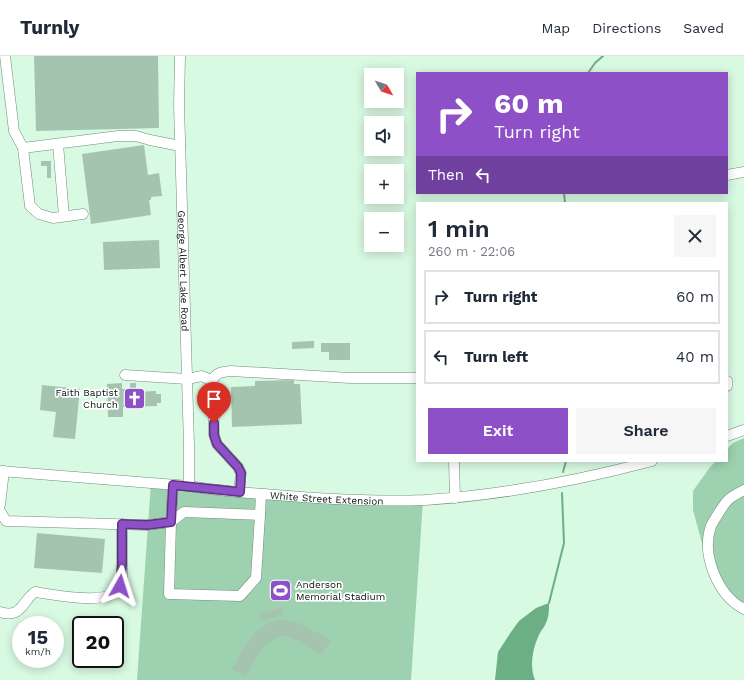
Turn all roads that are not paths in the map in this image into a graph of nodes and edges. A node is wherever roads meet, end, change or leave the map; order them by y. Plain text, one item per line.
1 (5, 56) edge
2 (180, 56) edge
3 (58, 144) junction
4 (180, 146) junction
5 (23, 148) junction
6 (744, 172) edge
7 (728, 175) edge
8 (83, 214) dead end
9 (64, 216) junction
10 (125, 375) dead end
11 (416, 378) edge
12 (187, 379) junction
13 (212, 380) junction
14 (744, 430) edge
15 (728, 436) edge
16 (454, 462) edge
17 (648, 462) edge
18 (2, 471) edge
19 (173, 485) junction
20 (189, 486) junction
21 (744, 490) edge
22 (240, 492) junction
23 (1, 494) edge
24 (261, 494) junction
25 (455, 498) junction
26 (0, 505) edge
27 (0, 511) edge
28 (260, 515) junction
29 (171, 522) junction
30 (122, 524) junction
31 (744, 609) edge
32 (0, 612) edge

1 - 5 street
2 - 4 street, George Albert Lake Road
3 - 4 street
3 - 5 street
3 - 9 street
4 - 12 street, George Albert Lake Road
5 - 9 street
6 - 7 street
8 - 9 street
10 - 12 street
11 - 13 street
12 - 13 street
12 - 20 street, George Albert Lake Road
13 - 22 street
14 - 15 street
16 - 25 street
17 - 25 street, White Street Extension
18 - 19 street, White Street Extension
18 - 23 street
19 - 20 street, White Street Extension
19 - 29 street
20 - 22 street, White Street Extension
21 - 31 street
22 - 24 street, White Street Extension
23 - 26 street
24 - 25 street, White Street Extension
24 - 28 street
27 - 30 street
28 - 29 street
28 - 29 street
29 - 30 street
30 - 32 street

